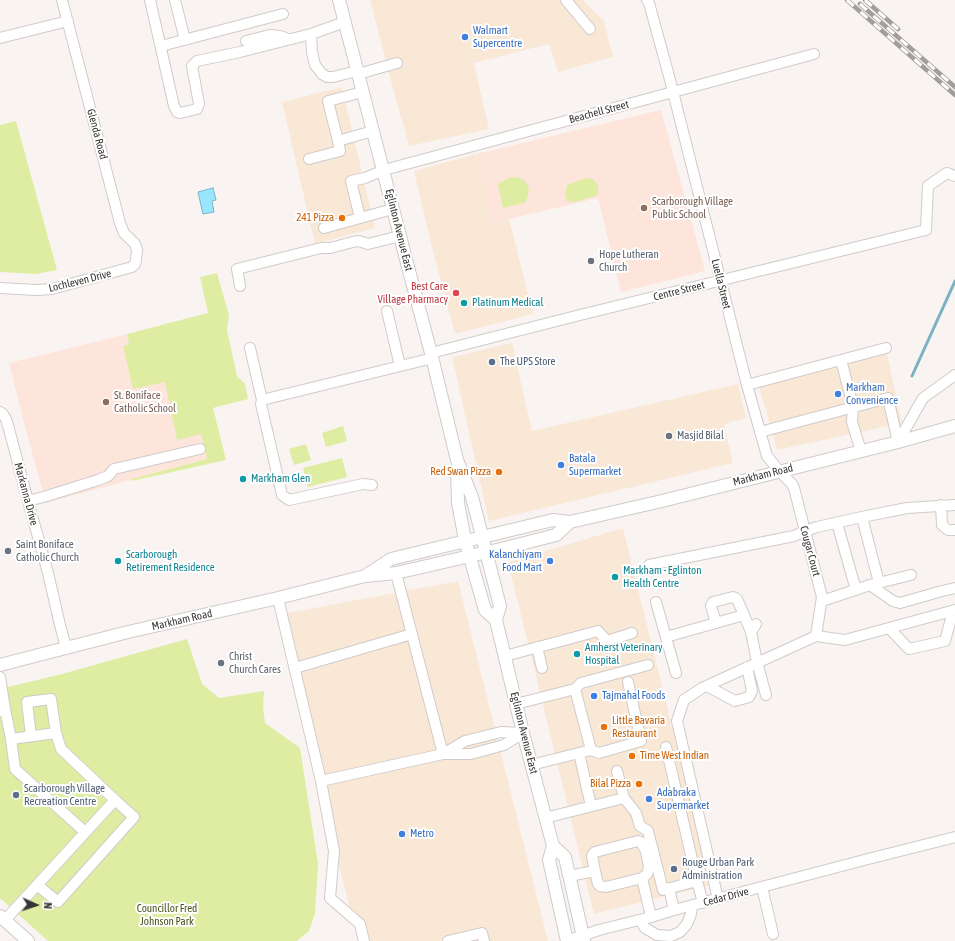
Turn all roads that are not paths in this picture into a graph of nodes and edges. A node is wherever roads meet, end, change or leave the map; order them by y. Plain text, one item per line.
1 (62, 0) edge
2 (150, 0) edge
3 (175, 0) edge
4 (339, 0) edge
5 (566, 0) edge
6 (647, 0) edge
7 (283, 14) dead end
8 (68, 21) junction
9 (345, 22) junction
10 (590, 29) dead end
11 (311, 34) junction
12 (0, 38) edge
13 (288, 39) junction
14 (185, 40) junction
15 (246, 41) dead end
16 (161, 46) junction
17 (814, 54) dead end
18 (397, 63) dead end
19 (358, 72) junction
20 (363, 92) junction
21 (672, 92) junction
22 (373, 131) junction
23 (338, 140) junction
24 (309, 159) dead end
25 (384, 170) junction
26 (955, 176) edge
27 (393, 208) junction
28 (360, 218) junction
29 (324, 228) dead end
30 (400, 236) junction
31 (135, 264) joint
32 (720, 280) junction
33 (240, 286) dead end
34 (0, 288) edge
35 (387, 311) dead end
36 (250, 348) dead end
37 (886, 348) dead end
38 (432, 355) junction
39 (841, 360) junction
40 (400, 366) junction
41 (955, 375) edge
42 (747, 385) junction
43 (262, 400) junction
44 (853, 406) junction
45 (0, 412) edge
46 (955, 426) edge
47 (760, 432) junction
48 (898, 442) junction
49 (200, 449) dead end
50 (861, 451) junction
51 (457, 460) junction
52 (780, 472) junction
53 (372, 485) dead end
54 (28, 501) junction
55 (955, 504) edge
56 (941, 505) junction
57 (862, 517) junction
58 (570, 522) junction
59 (837, 523) junction
60 (955, 530) edge
61 (804, 531) junction
62 (482, 537) junction
63 (465, 540) junction
64 (486, 553) junction
65 (470, 557) junction
66 (649, 565) dead end
67 (396, 573) junction
68 (911, 575) dead end
69 (365, 576) junction
70 (875, 584) junction
71 (955, 588) edge
72 (856, 590) junction
73 (278, 598) junction
74 (822, 601) junction
75 (656, 602) dead end
76 (954, 611) edge
77 (744, 615) junction
78 (496, 620) junction
79 (716, 623) junction
80 (889, 628) junction
81 (632, 633) dead end
82 (412, 634) junction
83 (816, 636) junction
84 (666, 637) junction
85 (537, 647) junction
86 (66, 648) junction
87 (505, 656) junction
88 (757, 662) junction
89 (648, 665) dead end
90 (0, 666) edge
91 (295, 668) junction
92 (542, 668) dead end
93 (747, 668) junction
94 (676, 673) dead end
95 (0, 676) edge
96 (628, 682) dead end
97 (706, 686) junction
98 (575, 689) junction
99 (766, 695) dead end
100 (516, 704) junction
101 (3, 710) edge
102 (56, 733) junction
103 (523, 733) junction
104 (31, 736) junction
105 (11, 739) junction
106 (666, 746) dead end
107 (591, 750) junction
108 (578, 753) junction
109 (443, 754) junction
110 (531, 766) junction
111 (617, 772) dead end
112 (321, 781) junction
113 (624, 798) junction
114 (115, 800) junction
115 (592, 806) junction
116 (545, 818) junction
117 (85, 832) junction
118 (955, 837) edge
119 (553, 846) junction
120 (595, 871) junction
121 (569, 876) junction
122 (642, 878) junction
123 (697, 881) junction
124 (37, 885) junction
125 (762, 887) junction
126 (669, 888) junction
127 (718, 899) junction
128 (703, 903) junction
129 (692, 906) junction
130 (674, 910) junction
131 (652, 917) junction
132 (2, 918) edge
133 (640, 920) junction
134 (773, 934) dead end
135 (584, 938) edge
136 (28, 941) edge
137 (364, 941) edge
138 (448, 941) edge
139 (484, 941) edge
140 (567, 941) edge

1 - 8 street, Glenda Road
2 - 16 street
3 - 14 street
4 - 9 main road, Eglinton Avenue East
5 - 10 street
6 - 21 street, Luella Street
7 - 14 street
8 - 12 street
8 - 31 street, Glenda Road
9 - 11 street
9 - 19 main road, Eglinton Avenue East
11 - 13 street
11 - 19 street
13 - 15 street
13 - 16 street
14 - 16 street
17 - 21 street, Beachell Street
18 - 19 street
19 - 20 main road, Eglinton Avenue East
20 - 22 main road, Eglinton Avenue East
20 - 23 street
21 - 25 street, Beachell Street
21 - 32 street, Luella Street
22 - 23 street
22 - 25 main road, Eglinton Avenue East
23 - 24 street
25 - 27 main road, Eglinton Avenue East
25 - 28 street, Beachell Street
26 - 32 street, Centre Street
27 - 28 street
27 - 30 main road, Eglinton Avenue East
28 - 29 street
30 - 33 street
30 - 38 main road, Eglinton Avenue East
31 - 34 street, Lochleven Drive
32 - 38 street, Centre Street
32 - 42 street, Luella Street
35 - 40 street
36 - 43 street
37 - 39 street
38 - 40 street, Centre Street
38 - 51 main road, Eglinton Avenue East
39 - 42 street
39 - 44 street
40 - 43 street, Centre Street
41 - 48 street
42 - 47 street, Luella Street
43 - 53 street
44 - 47 street
44 - 48 street
44 - 50 street
45 - 54 street, Markanna Drive
46 - 48 main road, Markham Road
47 - 52 street, Luella Street
48 - 50 main road, Markham Road
49 - 54 street
50 - 52 main road, Markham Road
51 - 62 main road, Eglinton Avenue East
51 - 63 main road, Eglinton Avenue East
52 - 58 main road, Markham Road
52 - 61 street, Cougar Court
54 - 86 street, Markanna Drive
55 - 56 street
56 - 57 street
56 - 60 street
57 - 59 street
57 - 70 street
58 - 62 main road, Markham Road
58 - 64 main road, Markham Road
59 - 61 street
59 - 72 street
61 - 66 street
61 - 74 street, Cougar Court
62 - 63 main road, Markham Road
62 - 64 main road, Eglinton Avenue East
63 - 65 main road, Eglinton Avenue East
63 - 69 main road, Markham Road
64 - 65 main road, Markham Road
64 - 78 main road, Eglinton Avenue East
65 - 67 main road, Markham Road
65 - 78 main road, Eglinton Avenue East
67 - 69 main road, Markham Road
67 - 82 street
68 - 70 street
69 - 73 main road, Markham Road
70 - 71 street
70 - 72 street
72 - 74 street
73 - 86 main road, Markham Road
73 - 91 street
74 - 83 street, Cougar Court
75 - 84 street
76 - 80 street
76 - 80 street
77 - 79 street
77 - 79 street
77 - 88 street
78 - 87 main road, Eglinton Avenue East
79 - 84 street
80 - 83 street
81 - 85 street
82 - 91 street
82 - 109 street
83 - 88 street
84 - 94 street
85 - 87 street
85 - 92 street
86 - 90 main road, Markham Road
87 - 100 main road, Eglinton Avenue East
88 - 93 street
88 - 99 street
89 - 98 street
91 - 112 street
93 - 97 street
93 - 97 street
95 - 101 street
96 - 107 street
97 - 127 street
98 - 100 street
98 - 107 street
100 - 103 main road, Eglinton Avenue East
101 - 105 street
102 - 104 street
102 - 104 street
102 - 114 street
103 - 109 street
103 - 109 street
103 - 110 main road, Eglinton Avenue East
104 - 105 street
105 - 117 street
106 - 123 street
107 - 108 street
108 - 110 street
108 - 115 street
109 - 112 street
110 - 116 main road, Eglinton Avenue East
111 - 113 street
112 - 137 street
113 - 115 street
113 - 126 street
114 - 117 street
114 - 124 street
115 - 116 street
116 - 119 main road, Eglinton Avenue East
117 - 124 street
118 - 125 street, Cedar Drive
119 - 121 main road, Eglinton Avenue East
119 - 140 main road, Eglinton Avenue East
120 - 121 street
120 - 122 street
120 - 122 street
121 - 135 main road, Eglinton Avenue East
122 - 131 street
123 - 126 street
123 - 128 street
124 - 132 street
125 - 127 street, Cedar Drive
125 - 134 street
126 - 130 street
127 - 128 street, Cedar Drive
128 - 129 street, Cedar Drive
129 - 130 street, Cedar Drive
129 - 133 street
130 - 131 street, Cedar Drive
131 - 133 street, Cedar Drive
132 - 136 main road
133 - 135 street, Cedar Drive
135 - 140 street, Cedar Drive
138 - 139 street

